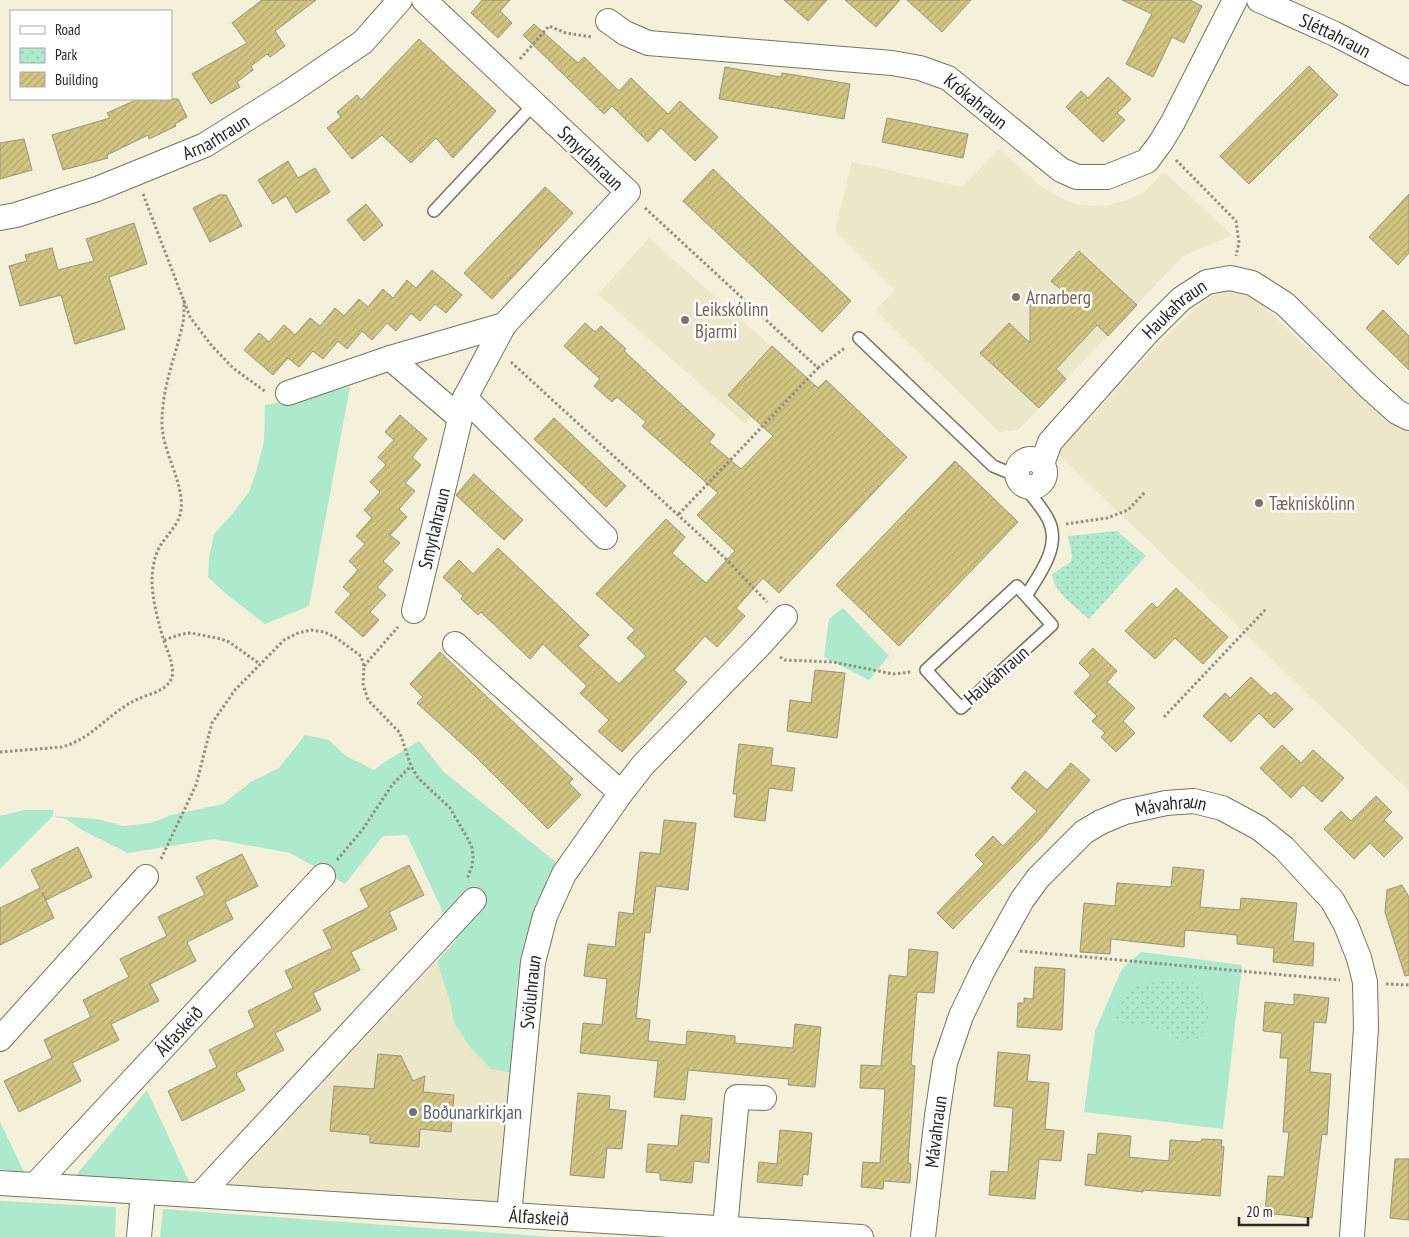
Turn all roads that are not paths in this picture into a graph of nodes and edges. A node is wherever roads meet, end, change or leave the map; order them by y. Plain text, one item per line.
1 (400, 0) edge
2 (424, 0) edge
3 (1235, 0) edge
4 (1259, 0) edge
5 (617, 27) road end
6 (1409, 73) edge
7 (534, 104) junction
8 (434, 211) dead end
9 (0, 218) edge
10 (498, 335) junction
11 (859, 338) road end
12 (390, 358) junction
13 (288, 394) road end
14 (462, 408) junction
15 (1409, 418) edge
16 (1020, 481) junction
17 (605, 537) dead end
18 (1026, 596) junction
19 (414, 611) road end
20 (785, 617) road end
21 (455, 644) dead end
22 (621, 793) junction
23 (323, 876) road end
24 (146, 877) road end
25 (474, 900) road end
26 (0, 1039) edge
27 (764, 1098) dead end
28 (0, 1183) edge
29 (35, 1185) junction
30 (143, 1192) junction
31 (200, 1195) junction
32 (509, 1215) junction
33 (725, 1228) junction
34 (607, 1229) edge
35 (139, 1237) edge
36 (861, 1237) edge
37 (923, 1237) edge
38 (1352, 1237) edge

1 - 9 street, Arnarhraun
2 - 7 street, Smyrlahraun
3 - 5 street, Krókahraun
4 - 6 street, Sléttahraun
7 - 8 lane
7 - 10 street, Smyrlahraun
10 - 12 street
10 - 14 street, Smyrlahraun
11 - 16 lane
12 - 13 street
12 - 14 street
14 - 17 street
14 - 19 street, Smyrlahraun
15 - 16 street, Haukahraun
16 - 18 lane
18 - 18 lane, Haukahraun
20 - 22 street, Svöluhraun
21 - 22 street
22 - 32 street, Svöluhraun
23 - 29 street, Álfaskeið
24 - 26 street
25 - 31 street
27 - 33 street
28 - 29 street, Álfaskeið
29 - 30 street, Álfaskeið
30 - 31 street, Álfaskeið
30 - 35 street
31 - 32 street, Álfaskeið
32 - 34 street, Álfaskeið
33 - 34 street, Álfaskeið
33 - 36 street, Álfaskeið
37 - 38 street, Mávahraun

